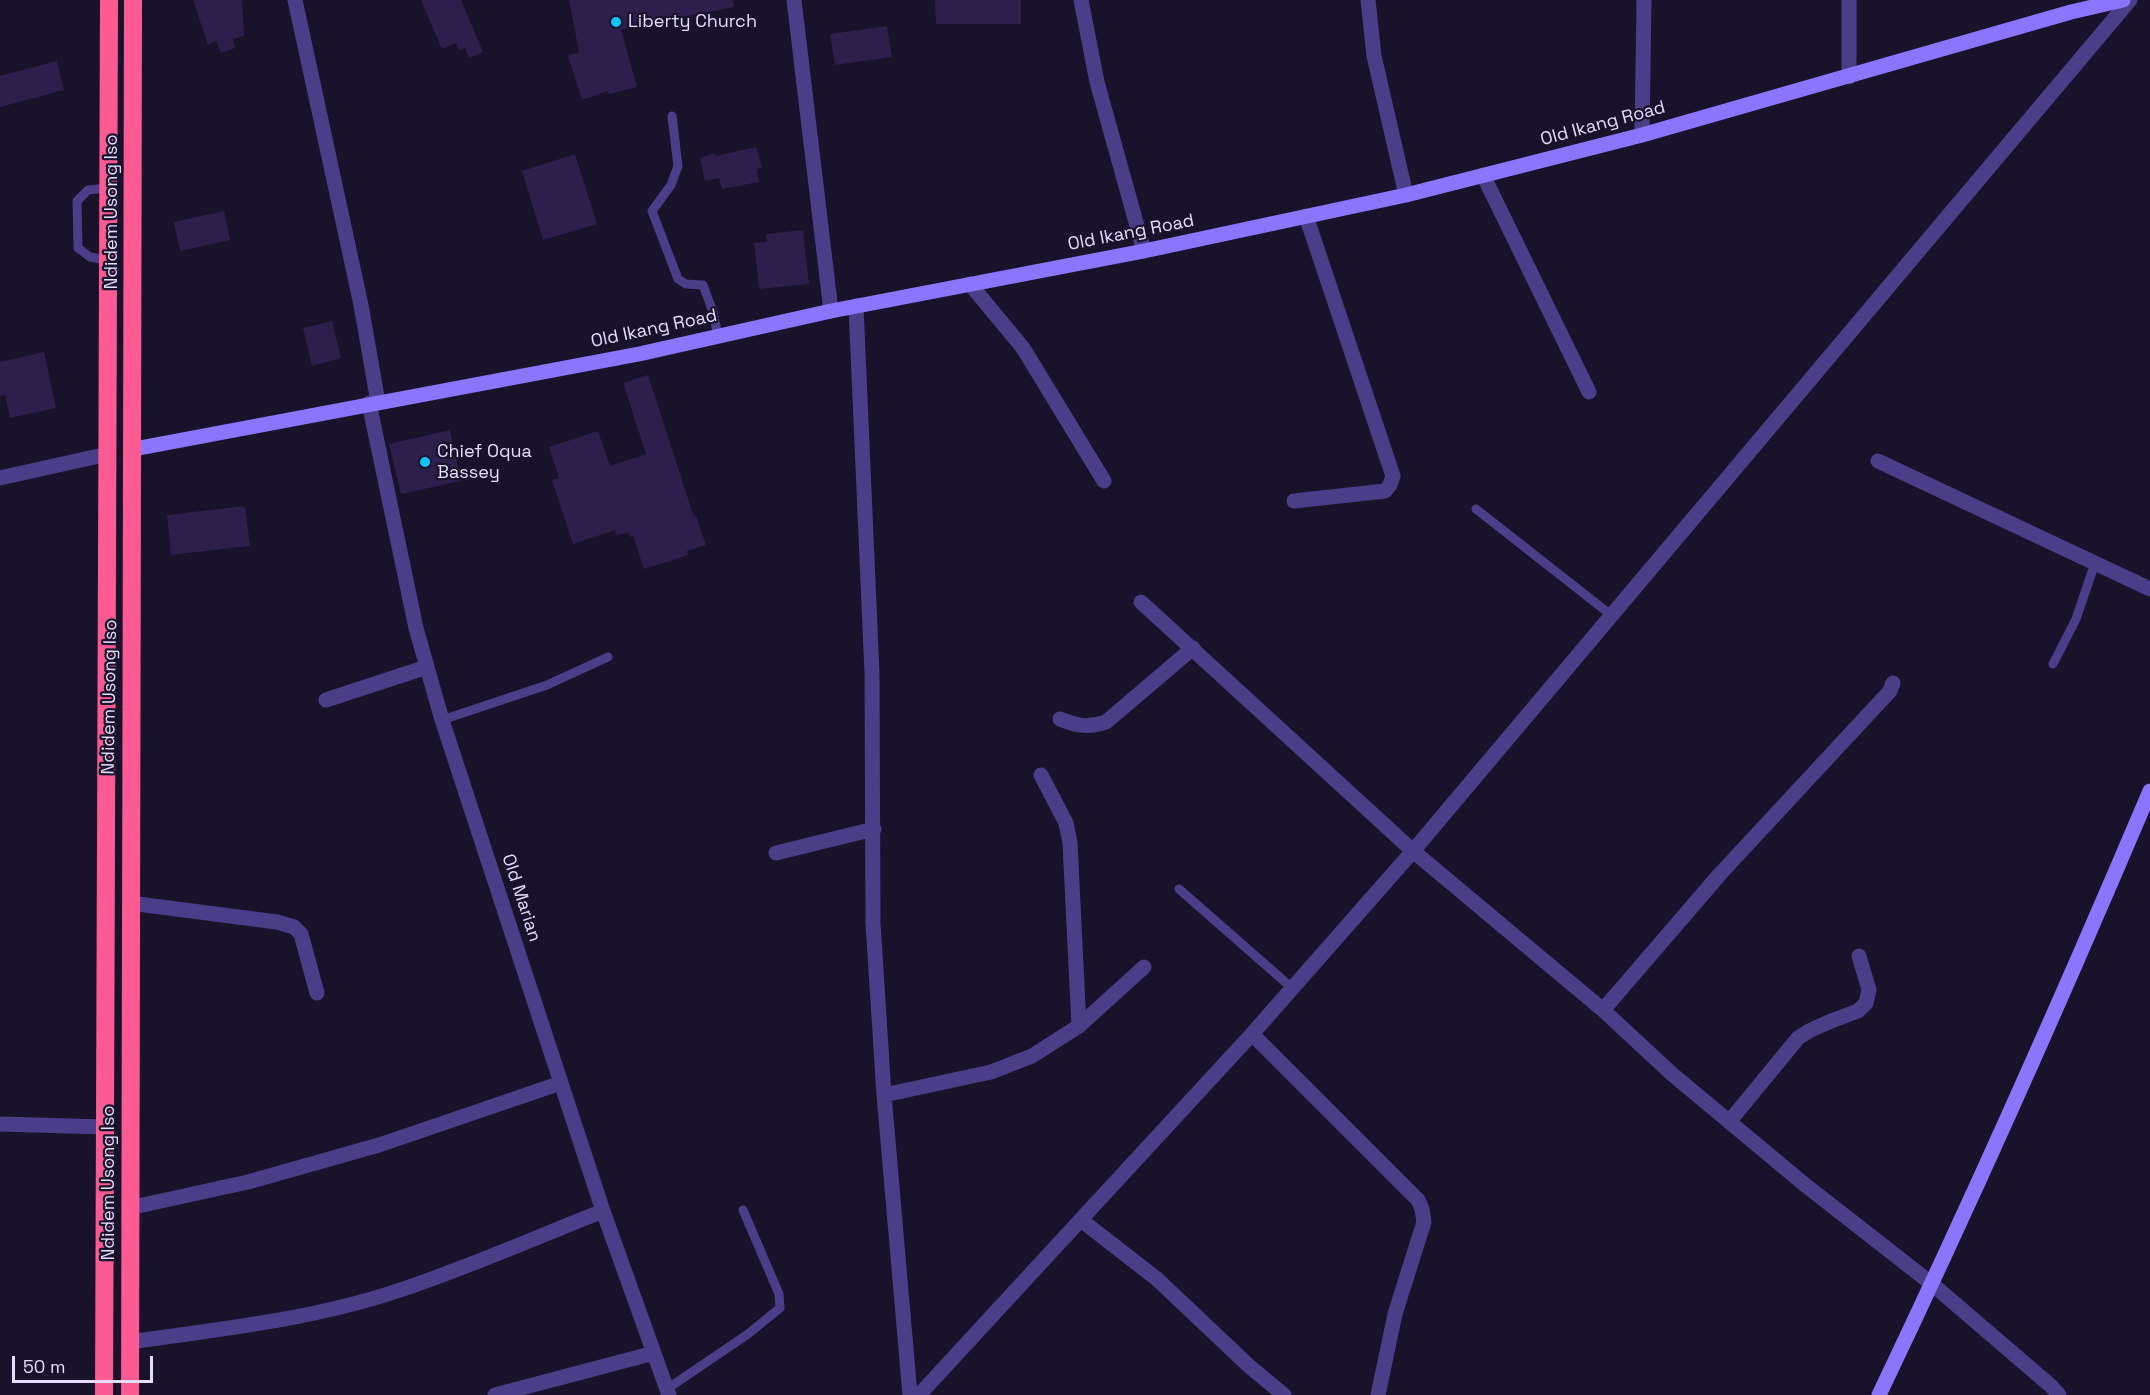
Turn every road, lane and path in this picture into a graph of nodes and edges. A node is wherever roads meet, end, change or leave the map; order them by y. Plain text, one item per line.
1 (109, 0) edge
2 (133, 0) edge
3 (295, 0) edge
4 (794, 0) edge
5 (1081, 0) edge
6 (1368, 0) edge
7 (1644, 0) edge
8 (1849, 0) edge
9 (2123, 0) edge
10 (2130, 0) edge
11 (1849, 77) junction
12 (672, 116) dead end
13 (1642, 135) junction
14 (1483, 175) junction
15 (108, 188) junction
16 (1406, 195) junction
17 (1306, 216) junction
18 (1144, 251) junction
19 (107, 260) junction
20 (970, 284) junction
21 (856, 306) junction
22 (831, 311) junction
23 (718, 336) junction
24 (1589, 392) dead end
25 (374, 403) junction
26 (134, 449) junction
27 (108, 454) junction
28 (1878, 461) dead end
29 (0, 478) edge
30 (1104, 482) dead end
31 (1294, 501) dead end
32 (1476, 509) dead end
33 (2095, 563) junction
34 (2150, 589) edge
35 (1141, 602) dead end
36 (1611, 615) junction
37 (1193, 648) junction
38 (608, 657) dead end
39 (2053, 664) dead end
40 (427, 667) junction
41 (1893, 683) dead end
42 (326, 700) dead end
43 (1060, 719) dead end
44 (442, 720) junction
45 (1041, 776) dead end
46 (2150, 791) edge
47 (874, 829) junction
48 (1413, 851) junction
49 (776, 853) dead end
50 (1179, 889) dead end
51 (130, 903) junction
52 (1859, 956) dead end
53 (1144, 967) dead end
54 (1292, 988) junction
55 (317, 993) dead end
56 (1603, 1010) junction
57 (1079, 1026) junction
58 (1252, 1034) junction
59 (561, 1083) junction
60 (884, 1095) junction
61 (1729, 1122) junction
62 (0, 1124) edge
63 (105, 1127) junction
64 (129, 1208) junction
65 (743, 1210) dead end
66 (603, 1211) junction
67 (1081, 1220) junction
68 (1932, 1284) junction
69 (130, 1342) junction
70 (654, 1353) junction
71 (668, 1392) edge
72 (104, 1395) edge
73 (130, 1395) edge
74 (495, 1395) edge
75 (910, 1395) edge
76 (919, 1395) edge
77 (1284, 1395) edge
78 (1378, 1395) edge
79 (1879, 1395) edge
80 (2059, 1395) edge

1 - 15 highway, Ndidem Usong Iso
2 - 26 highway, Ndidem Usong Iso
3 - 25 street, Old Marian
4 - 22 street
5 - 18 street
6 - 16 street
7 - 13 street
8 - 11 street
9 - 11 street, Old Ikang Road
10 - 36 street
11 - 13 street, Old Ikang Road
12 - 23 lane
13 - 14 street, Old Ikang Road
14 - 16 street, Old Ikang Road
14 - 24 street
15 - 19 highway, Ndidem Usong Iso
15 - 19 lane
16 - 17 street, Old Ikang Road
17 - 18 street, Old Ikang Road
17 - 31 street
18 - 20 street, Old Ikang Road
19 - 27 highway, Ndidem Usong Iso
20 - 21 street, Old Ikang Road
20 - 30 street
21 - 22 street, Old Ikang Road
21 - 47 street
22 - 23 street, Old Ikang Road
23 - 25 street, Old Ikang Road
25 - 26 street, Old Ikang Road
25 - 40 street, Old Marian
26 - 51 highway, Ndidem Usong Iso
27 - 29 street
27 - 63 highway, Ndidem Usong Iso
28 - 33 street
32 - 36 lane
33 - 34 street
33 - 39 lane
35 - 37 street
36 - 48 street
37 - 43 street
37 - 48 street
38 - 44 lane
40 - 42 street
40 - 44 street, Old Marian
41 - 56 street
44 - 59 street, Old Marian
45 - 57 street
46 - 68 street
47 - 49 street
47 - 60 street
48 - 54 street
48 - 56 street
50 - 54 lane
51 - 55 street
51 - 64 highway, Ndidem Usong Iso
52 - 61 street
53 - 57 street
54 - 58 street
56 - 61 street
57 - 60 street
58 - 67 street
58 - 78 street
59 - 64 street
59 - 66 street, Old Marian
60 - 75 street
61 - 68 street
62 - 63 street
63 - 72 highway, Ndidem Usong Iso
64 - 69 highway, Ndidem Usong Iso
65 - 71 lane
66 - 69 street
66 - 70 street, Old Marian
67 - 76 street
67 - 77 street
68 - 79 street
68 - 80 street
69 - 73 highway, Ndidem Usong Iso
70 - 71 street, Old Marian
70 - 74 street

